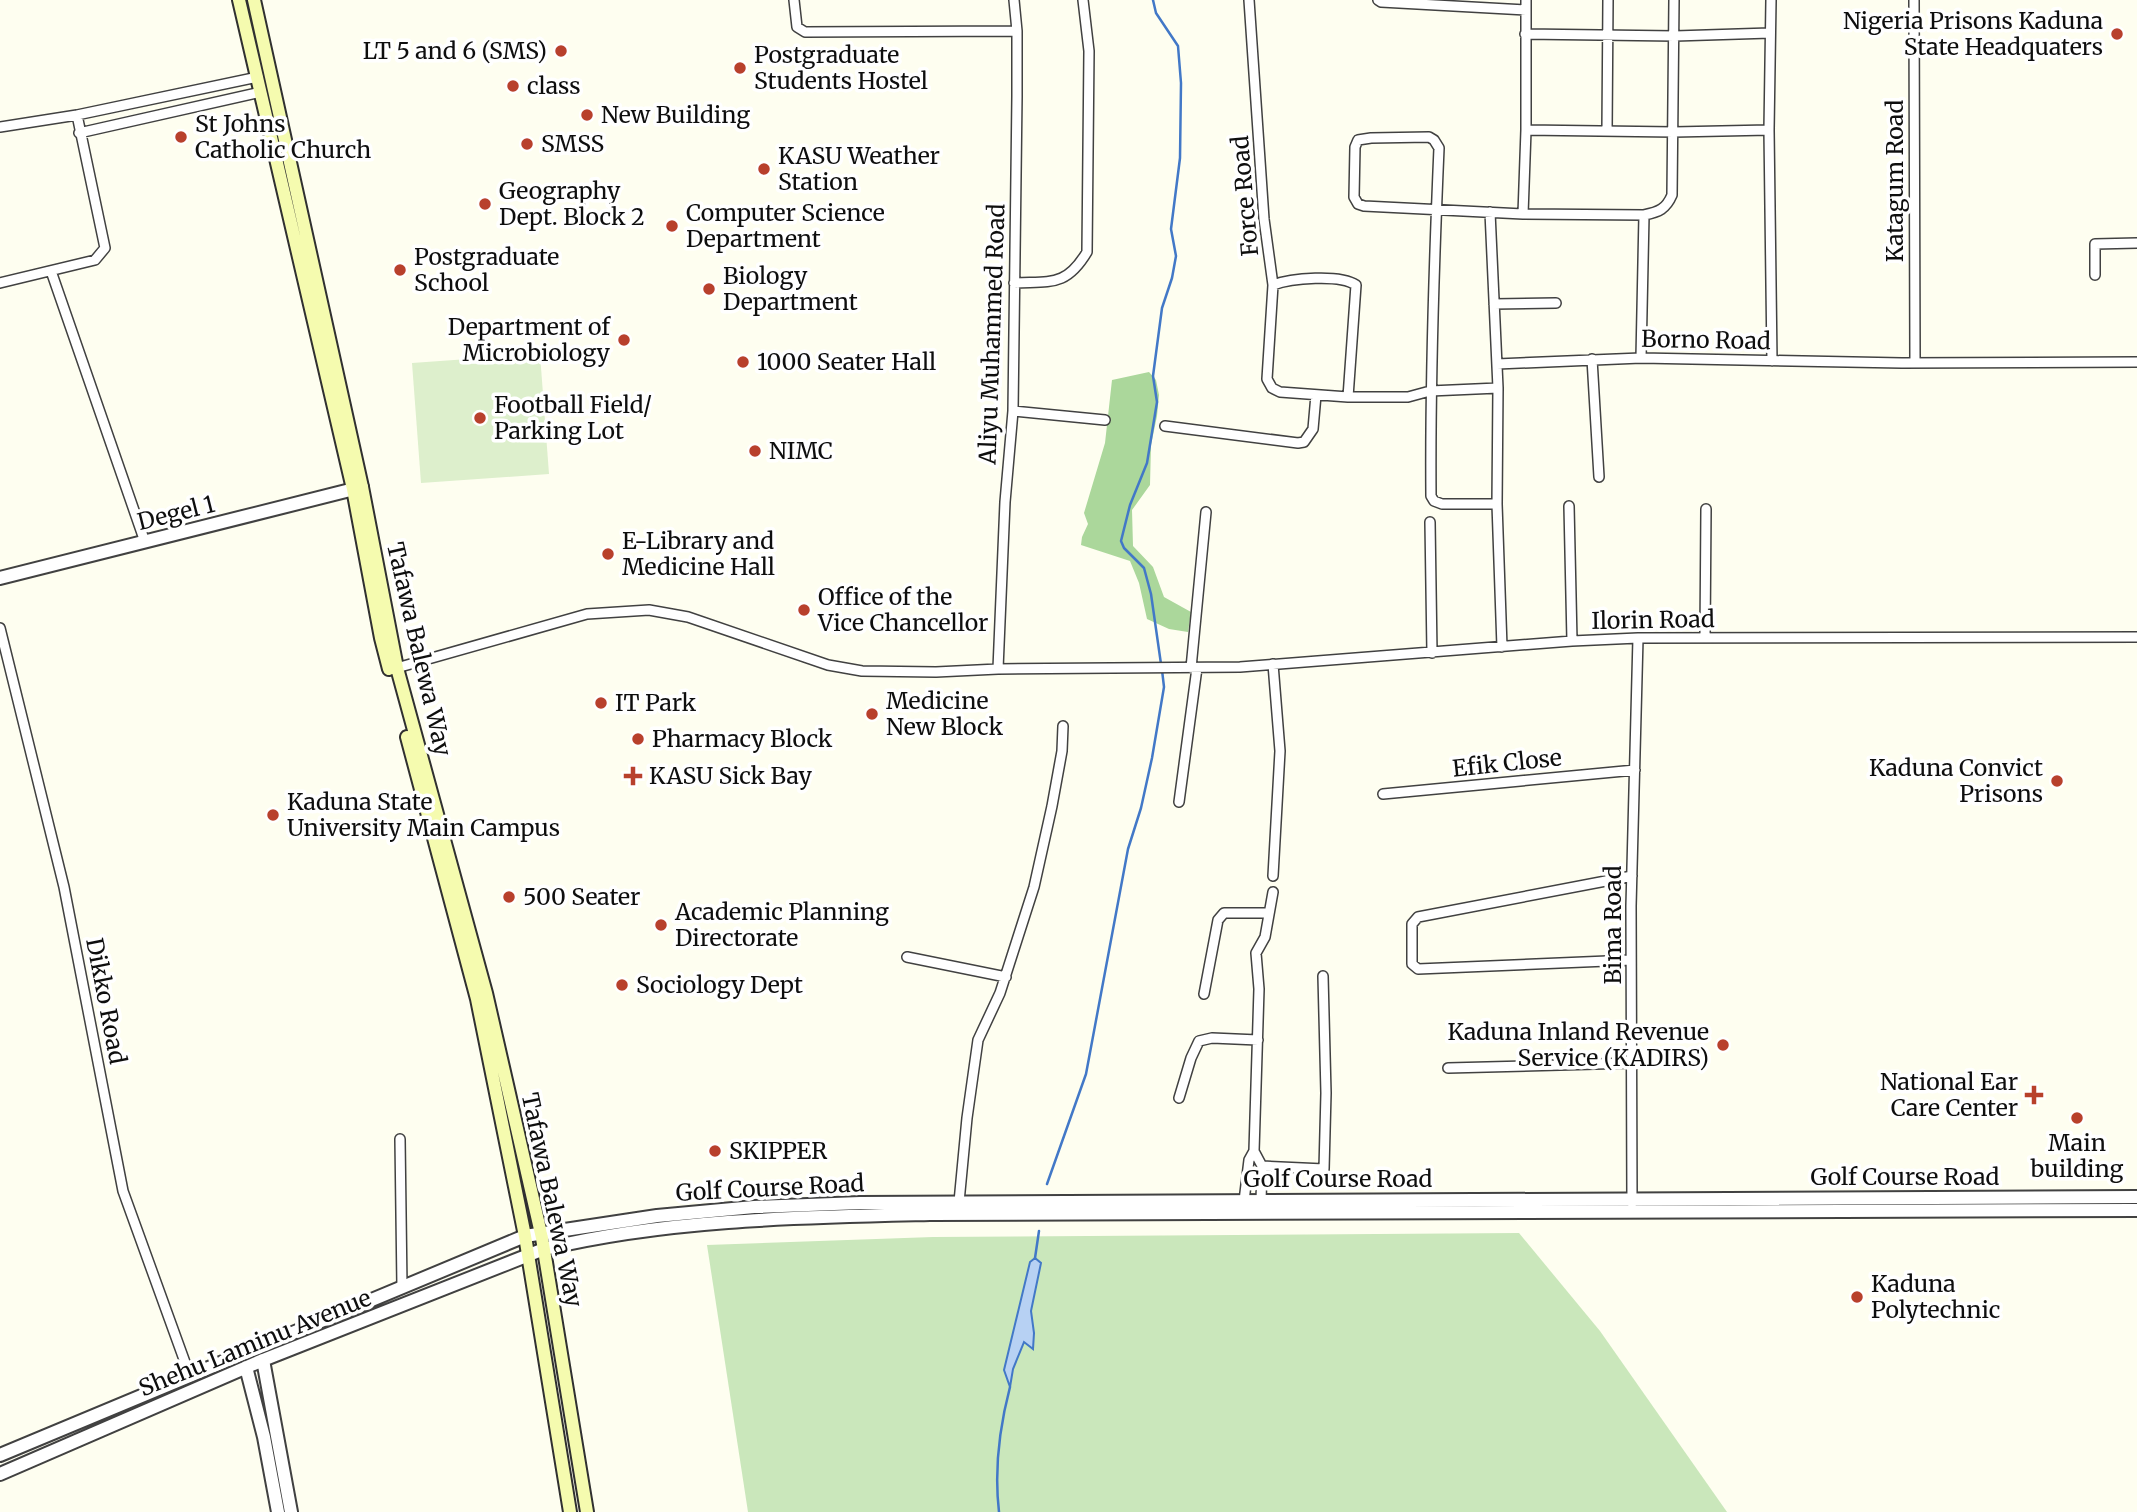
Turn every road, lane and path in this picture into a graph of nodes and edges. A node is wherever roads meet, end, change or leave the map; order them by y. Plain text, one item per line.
1 (239, 0) edge
2 (254, 0) edge
3 (794, 0) edge
4 (1014, 0) edge
5 (1083, 0) edge
6 (1249, 0) edge
7 (1378, 0) edge
8 (1608, 0) edge
9 (1674, 0) edge
10 (1771, 0) edge
11 (1914, 0) edge
12 (1526, 5) edge
13 (1017, 31) junction
14 (1770, 33) junction
15 (1525, 34) junction
16 (1608, 34) junction
17 (1675, 36) junction
18 (258, 77) junction
19 (261, 92) junction
20 (77, 115) junction
21 (0, 127) edge
22 (1526, 130) junction
23 (1769, 130) junction
24 (1607, 131) junction
25 (79, 132) junction
26 (1674, 132) junction
27 (1436, 208) junction
28 (1490, 212) junction
29 (1524, 214) junction
30 (1644, 215) junction
31 (2137, 243) edge
32 (51, 271) junction
33 (2095, 275) dead end
34 (0, 283) edge
35 (1014, 283) junction
36 (1273, 285) junction
37 (1494, 303) junction
38 (1556, 303) dead end
39 (1641, 358) junction
40 (1592, 359) junction
41 (1772, 361) junction
42 (2137, 362) edge
43 (1915, 363) junction
44 (1497, 364) junction
45 (1497, 388) junction
46 (1430, 391) junction
47 (1316, 395) junction
48 (1348, 397) junction
49 (1013, 411) junction
50 (1105, 421) dead end
51 (1165, 426) dead end
52 (1599, 477) dead end
53 (357, 488) junction
54 (1497, 504) junction
55 (1569, 506) dead end
56 (1706, 509) dead end
57 (1206, 512) dead end
58 (1430, 522) dead end
59 (145, 542) junction
60 (0, 578) edge
61 (0, 628) edge
62 (2137, 637) edge
63 (1638, 638) junction
64 (1705, 638) junction
65 (1572, 641) junction
66 (1502, 648) junction
67 (1432, 653) junction
68 (1273, 664) junction
69 (1194, 668) junction
70 (393, 669) junction
71 (998, 669) junction
72 (1063, 726) dead end
73 (1634, 770) junction
74 (1383, 794) dead end
75 (1179, 802) dead end
76 (1273, 876) dead end
77 (1632, 876) junction
78 (1273, 892) dead end
79 (1269, 913) junction
80 (907, 957) dead end
81 (1631, 960) junction
82 (1006, 976) junction
83 (1323, 976) dead end
84 (1204, 994) dead end
85 (1258, 1040) junction
86 (1632, 1063) junction
87 (1448, 1068) dead end
88 (1179, 1098) dead end
89 (400, 1139) dead end
90 (1254, 1151) junction
91 (1262, 1166) junction
92 (2137, 1197) edge
93 (1244, 1201) junction
94 (1261, 1201) junction
95 (959, 1202) junction
96 (1632, 1205) junction
97 (860, 1209) junction
98 (2137, 1210) edge
99 (541, 1232) junction
100 (525, 1236) junction
101 (544, 1249) junction
102 (527, 1256) junction
103 (402, 1287) junction
104 (263, 1360) junction
105 (246, 1367) junction
106 (190, 1376) junction
107 (0, 1455) edge
108 (0, 1474) edge
109 (278, 1512) edge
110 (291, 1512) edge
111 (570, 1512) edge
112 (587, 1512) edge

1 - 18 main road, Tafawa Balewa Way
2 - 53 main road, Tafawa Balewa Way
3 - 13 street
4 - 13 street, Aliyu Muhammed Road
5 - 35 street
6 - 36 street, Force Road
7 - 12 street
8 - 16 street
9 - 17 street
10 - 14 street
11 - 43 street, Katagum Road
12 - 15 street
13 - 35 street, Aliyu Muhammed Road
14 - 17 street
14 - 23 street
15 - 16 street
15 - 22 street
16 - 17 street
16 - 24 street
17 - 26 street
18 - 19 main road, Tafawa Balewa Way
18 - 20 street
19 - 25 street
19 - 53 main road, Tafawa Balewa Way
20 - 21 street
20 - 25 street
22 - 24 street
22 - 29 street
23 - 26 street
23 - 41 street
24 - 26 street
25 - 32 street
26 - 30 street
27 - 27 street
27 - 28 street
27 - 46 street
28 - 29 street
28 - 37 street
29 - 30 street
30 - 39 street
31 - 33 street
32 - 34 street
32 - 59 street
35 - 49 street, Aliyu Muhammed Road
36 - 47 street, Force Road
36 - 48 street
37 - 38 street
37 - 44 street
39 - 40 street, Borno Road
39 - 41 street, Borno Road
40 - 44 street, Borno Road
40 - 52 street
41 - 43 street, Borno Road
42 - 43 street, Borno Road
44 - 45 street
45 - 46 street
45 - 54 street
46 - 48 street
46 - 54 street
47 - 48 street
47 - 51 street
49 - 50 street
49 - 71 street, Aliyu Muhammed Road
53 - 59 street, Degel 1
53 - 70 main road, Tafawa Balewa Way
54 - 66 street
55 - 65 street
56 - 64 street
57 - 69 street
58 - 67 street
59 - 60 street, Degel 1
61 - 106 street, Dikko Road
62 - 64 street, Ilorin Road
63 - 64 street, Ilorin Road
63 - 65 street, Ilorin Road
63 - 73 street, Bima Road
65 - 66 street, Ilorin Road
66 - 67 street, Ilorin Road
67 - 68 street, Ilorin Road
68 - 69 street, Ilorin Road
68 - 76 street
69 - 71 street, Ilorin Road
69 - 75 street
70 - 71 street, Ilorin Road
70 - 99 main road, Tafawa Balewa Way
70 - 100 main road, Tafawa Balewa Way
72 - 82 street
73 - 74 street, Efik Close
73 - 77 street, Bima Road
77 - 81 street, Bima Road
77 - 81 street
78 - 79 street
79 - 84 street
79 - 85 street
80 - 82 street
81 - 86 street, Bima Road
82 - 95 street
83 - 91 street
85 - 88 street
85 - 90 street
86 - 87 street
86 - 96 street, Bima Road
89 - 103 street
90 - 91 street
90 - 93 street
91 - 94 street
92 - 96 street, Golf Course Road
93 - 94 street, Golf Course Road
93 - 95 street, Golf Course Road
94 - 96 street, Golf Course Road
95 - 97 street, Golf Course Road
96 - 97 street, Golf Course Road
96 - 98 street, Golf Course Road
97 - 99 street, Golf Course Road
97 - 101 street, Golf Course Road
99 - 100 street, Golf Course Road
99 - 101 main road, Tafawa Balewa Way
100 - 102 main road, Tafawa Balewa Way
100 - 103 street, Shehu Laminu Avenue
101 - 102 street, Golf Course Road
101 - 112 main road, Tafawa Balewa Way
102 - 104 street, Shehu Laminu Avenue
102 - 111 main road, Tafawa Balewa Way
103 - 106 street, Shehu Laminu Avenue
104 - 105 street, Shehu Laminu Avenue
104 - 110 street
105 - 108 street, Shehu Laminu Avenue
105 - 109 street
106 - 107 street, Shehu Laminu Avenue

